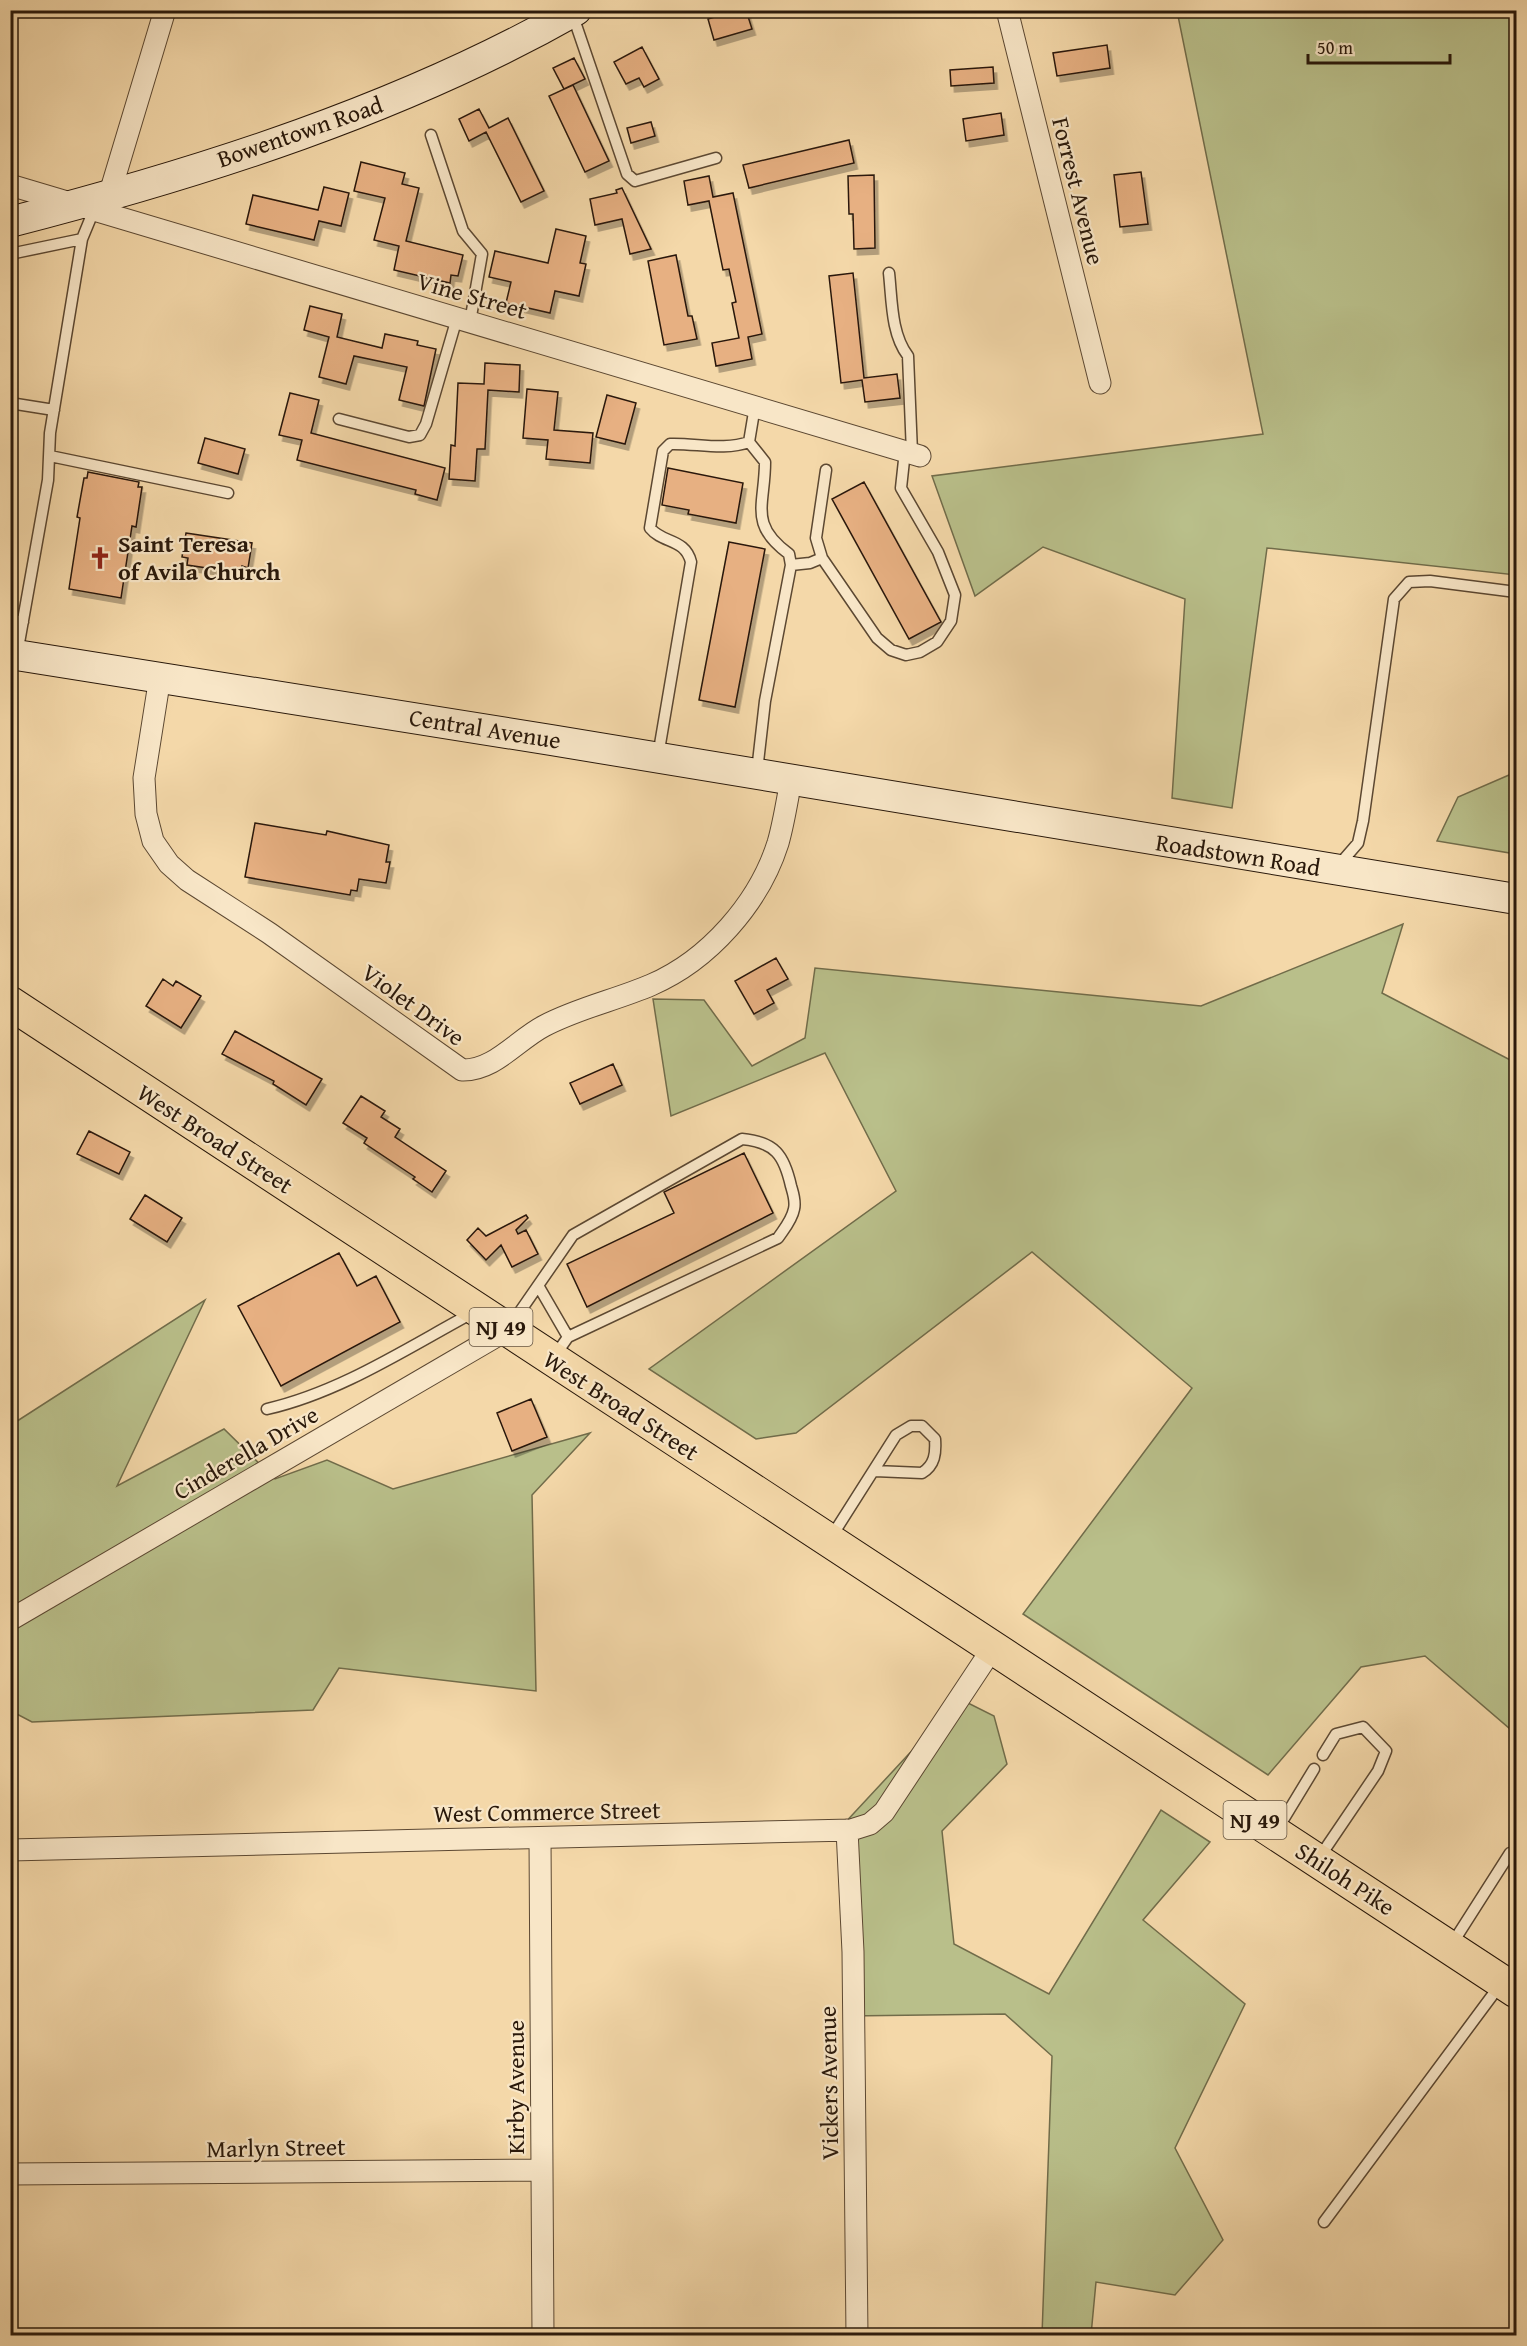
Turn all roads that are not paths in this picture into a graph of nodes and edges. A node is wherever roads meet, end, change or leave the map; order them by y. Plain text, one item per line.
1 (165, 10) edge
2 (1006, 10) edge
3 (574, 12) edge
4 (431, 135) dead end
5 (716, 158) dead end
6 (10, 185) edge
7 (93, 204) junction
8 (10, 222) edge
9 (82, 239) junction
10 (10, 254) edge
11 (889, 273) dead end
12 (463, 320) junction
13 (1100, 383) dead end
14 (10, 402) edge
15 (755, 406) junction
16 (54, 410) junction
17 (339, 419) dead end
18 (748, 442) junction
19 (912, 453) junction
20 (50, 456) junction
21 (826, 470) dead end
22 (228, 493) dead end
23 (822, 558) junction
24 (791, 565) junction
25 (1516, 592) edge
26 (10, 620) edge
27 (23, 622) junction
28 (14, 654) edge
29 (160, 677) junction
30 (658, 758) junction
31 (756, 774) junction
32 (791, 780) junction
33 (959, 808) joint
34 (1334, 871) junction
35 (1516, 899) edge
36 (10, 1003) edge
37 (539, 1287) junction
38 (477, 1310) junction
39 (507, 1330) junction
40 (560, 1348) junction
41 (267, 1410) dead end
42 (875, 1471) junction
43 (829, 1541) junction
44 (10, 1620) edge
45 (992, 1649) junction
46 (1323, 1755) dead end
47 (1314, 1769) dead end
48 (847, 1830) junction
49 (1276, 1833) junction
50 (540, 1838) junction
51 (10, 1850) edge
52 (1510, 1853) dead end
53 (1318, 1861) junction
54 (1450, 1948) junction
55 (1509, 1987) edge
56 (542, 2170) junction
57 (10, 2174) edge
58 (1324, 2222) dead end
59 (543, 2336) edge
60 (857, 2336) edge

1 - 7 street
2 - 13 street, Forrest Avenue
3 - 5 lane
3 - 7 main road, Bowentown Road
4 - 12 lane
6 - 7 street, Vine Street
7 - 8 main road, Bowentown Road
7 - 9 lane
7 - 12 street, Vine Street
9 - 10 lane
9 - 16 lane
11 - 19 lane
12 - 15 street, Vine Street
12 - 17 lane
14 - 16 lane
15 - 18 lane
15 - 19 street, Vine Street
16 - 20 lane
18 - 24 lane
18 - 30 lane
19 - 23 lane
20 - 22 lane
20 - 27 lane
21 - 23 lane
23 - 24 lane
24 - 31 lane
25 - 34 lane
26 - 27 lane
27 - 28 lane
28 - 29 main road, Central Avenue
29 - 30 main road, Central Avenue
29 - 32 street, Violet Drive
30 - 31 main road, Central Avenue
31 - 32 main road, Central Avenue
32 - 33 main road, Central Avenue
33 - 34 main road, Roadstown Road
34 - 35 main road, Roadstown Road
36 - 38 highway, West Broad Street / NJ 49
37 - 39 lane
37 - 40 lane
37 - 40 lane
38 - 39 highway, West Broad Street / NJ 49
38 - 41 lane
39 - 40 highway, West Broad Street / NJ 49
39 - 44 street, Cinderella Drive
40 - 43 highway, West Broad Street / NJ 49
42 - 42 lane
42 - 43 lane
43 - 45 highway, West Broad Street / NJ 49
45 - 48 street, West Commerce Street
45 - 49 highway, Shiloh Pike / NJ 49
46 - 53 lane
47 - 49 lane
48 - 50 street, West Commerce Street
48 - 60 street, Vickers Avenue
49 - 53 highway, Shiloh Pike / NJ 49
50 - 51 street, West Commerce Street
50 - 56 street, Kirby Avenue
52 - 54 lane
53 - 54 highway, Shiloh Pike / NJ 49
54 - 55 highway, Shiloh Pike / NJ 49
55 - 58 lane
56 - 57 street, Marlyn Street
56 - 59 street, Kirby Avenue

